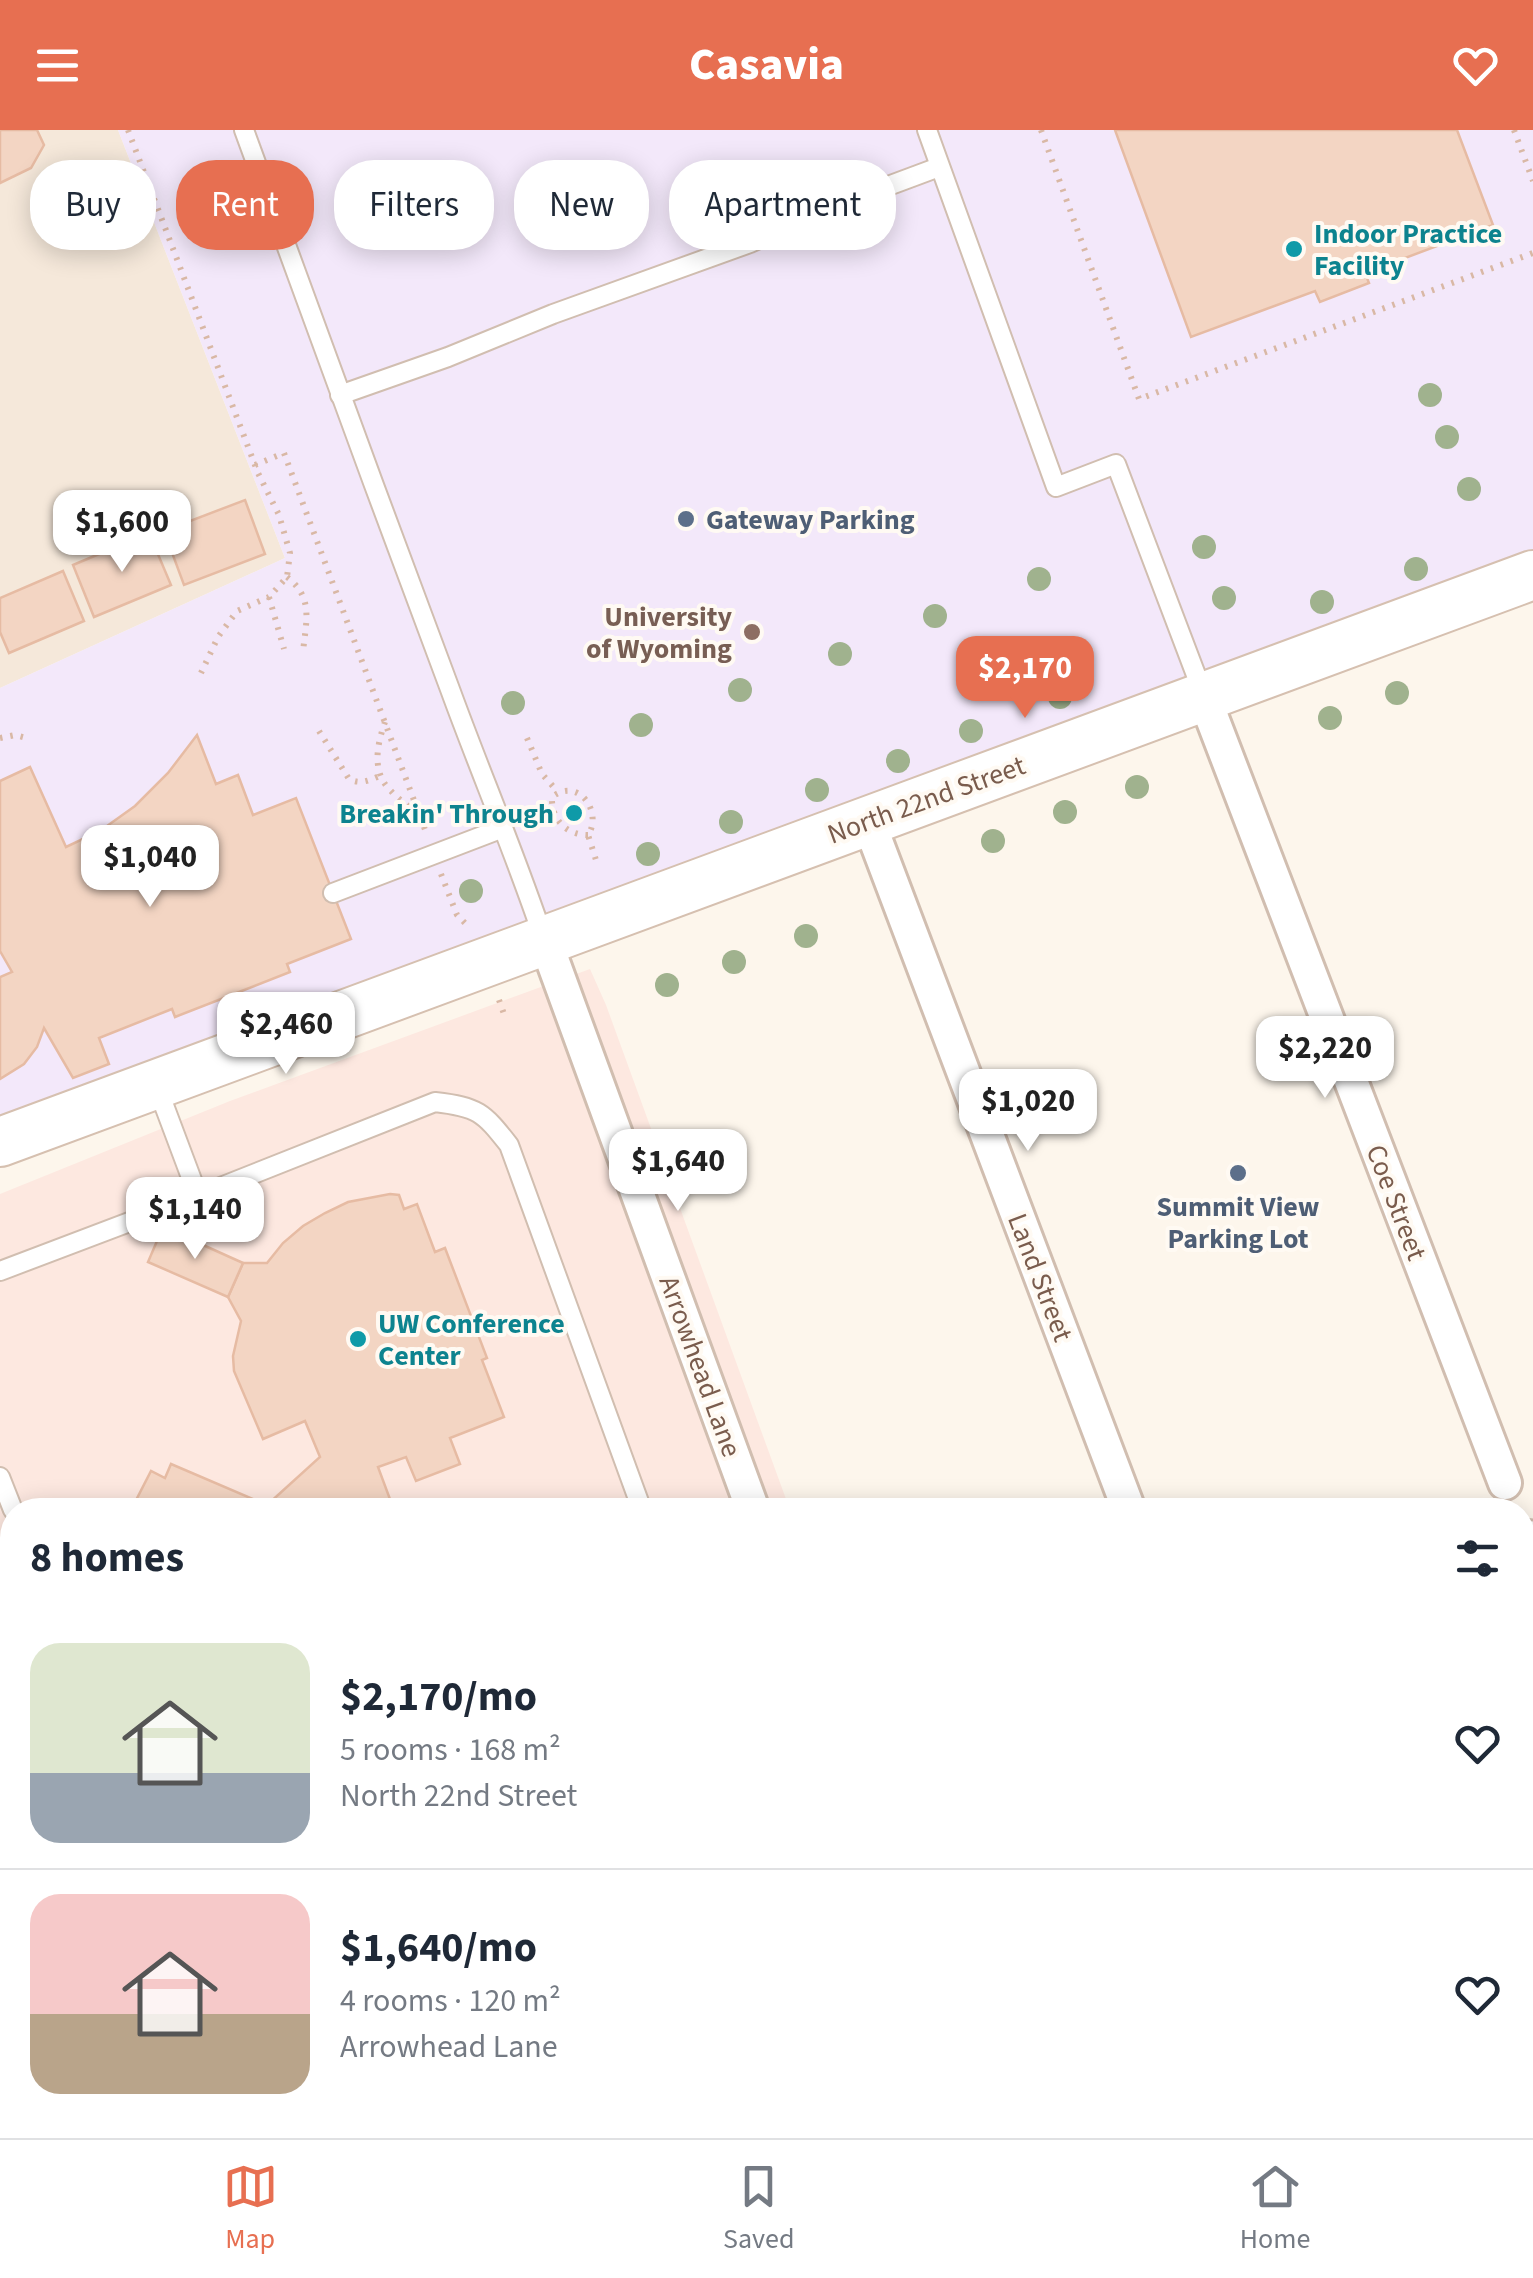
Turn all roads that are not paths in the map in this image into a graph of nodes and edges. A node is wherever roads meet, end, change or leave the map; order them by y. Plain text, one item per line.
1 (244, 130) edge
2 (927, 130) edge
3 (940, 166) junction
4 (340, 395) junction
5 (1533, 575) edge
6 (1204, 697) junction
7 (868, 820) junction
8 (503, 828) junction
9 (333, 892) dead end
10 (544, 940) junction
11 (156, 1084) junction
12 (0, 1142) edge
13 (198, 1196) junction
14 (0, 1270) edge
15 (1504, 1483) dead end
16 (638, 1498) edge
17 (750, 1498) edge
18 (1124, 1498) edge

1 - 4 lane
2 - 3 lane
3 - 4 lane
3 - 6 lane
4 - 8 lane
5 - 6 street, North 22nd Street
6 - 7 street, North 22nd Street
6 - 15 street, Coe Street
7 - 10 street, North 22nd Street
7 - 18 street, Land Street
8 - 9 lane
8 - 10 lane
10 - 11 street, North 22nd Street
10 - 17 street, Arrowhead Lane
11 - 12 street, North 22nd Street
11 - 13 lane
13 - 14 lane
13 - 16 lane

